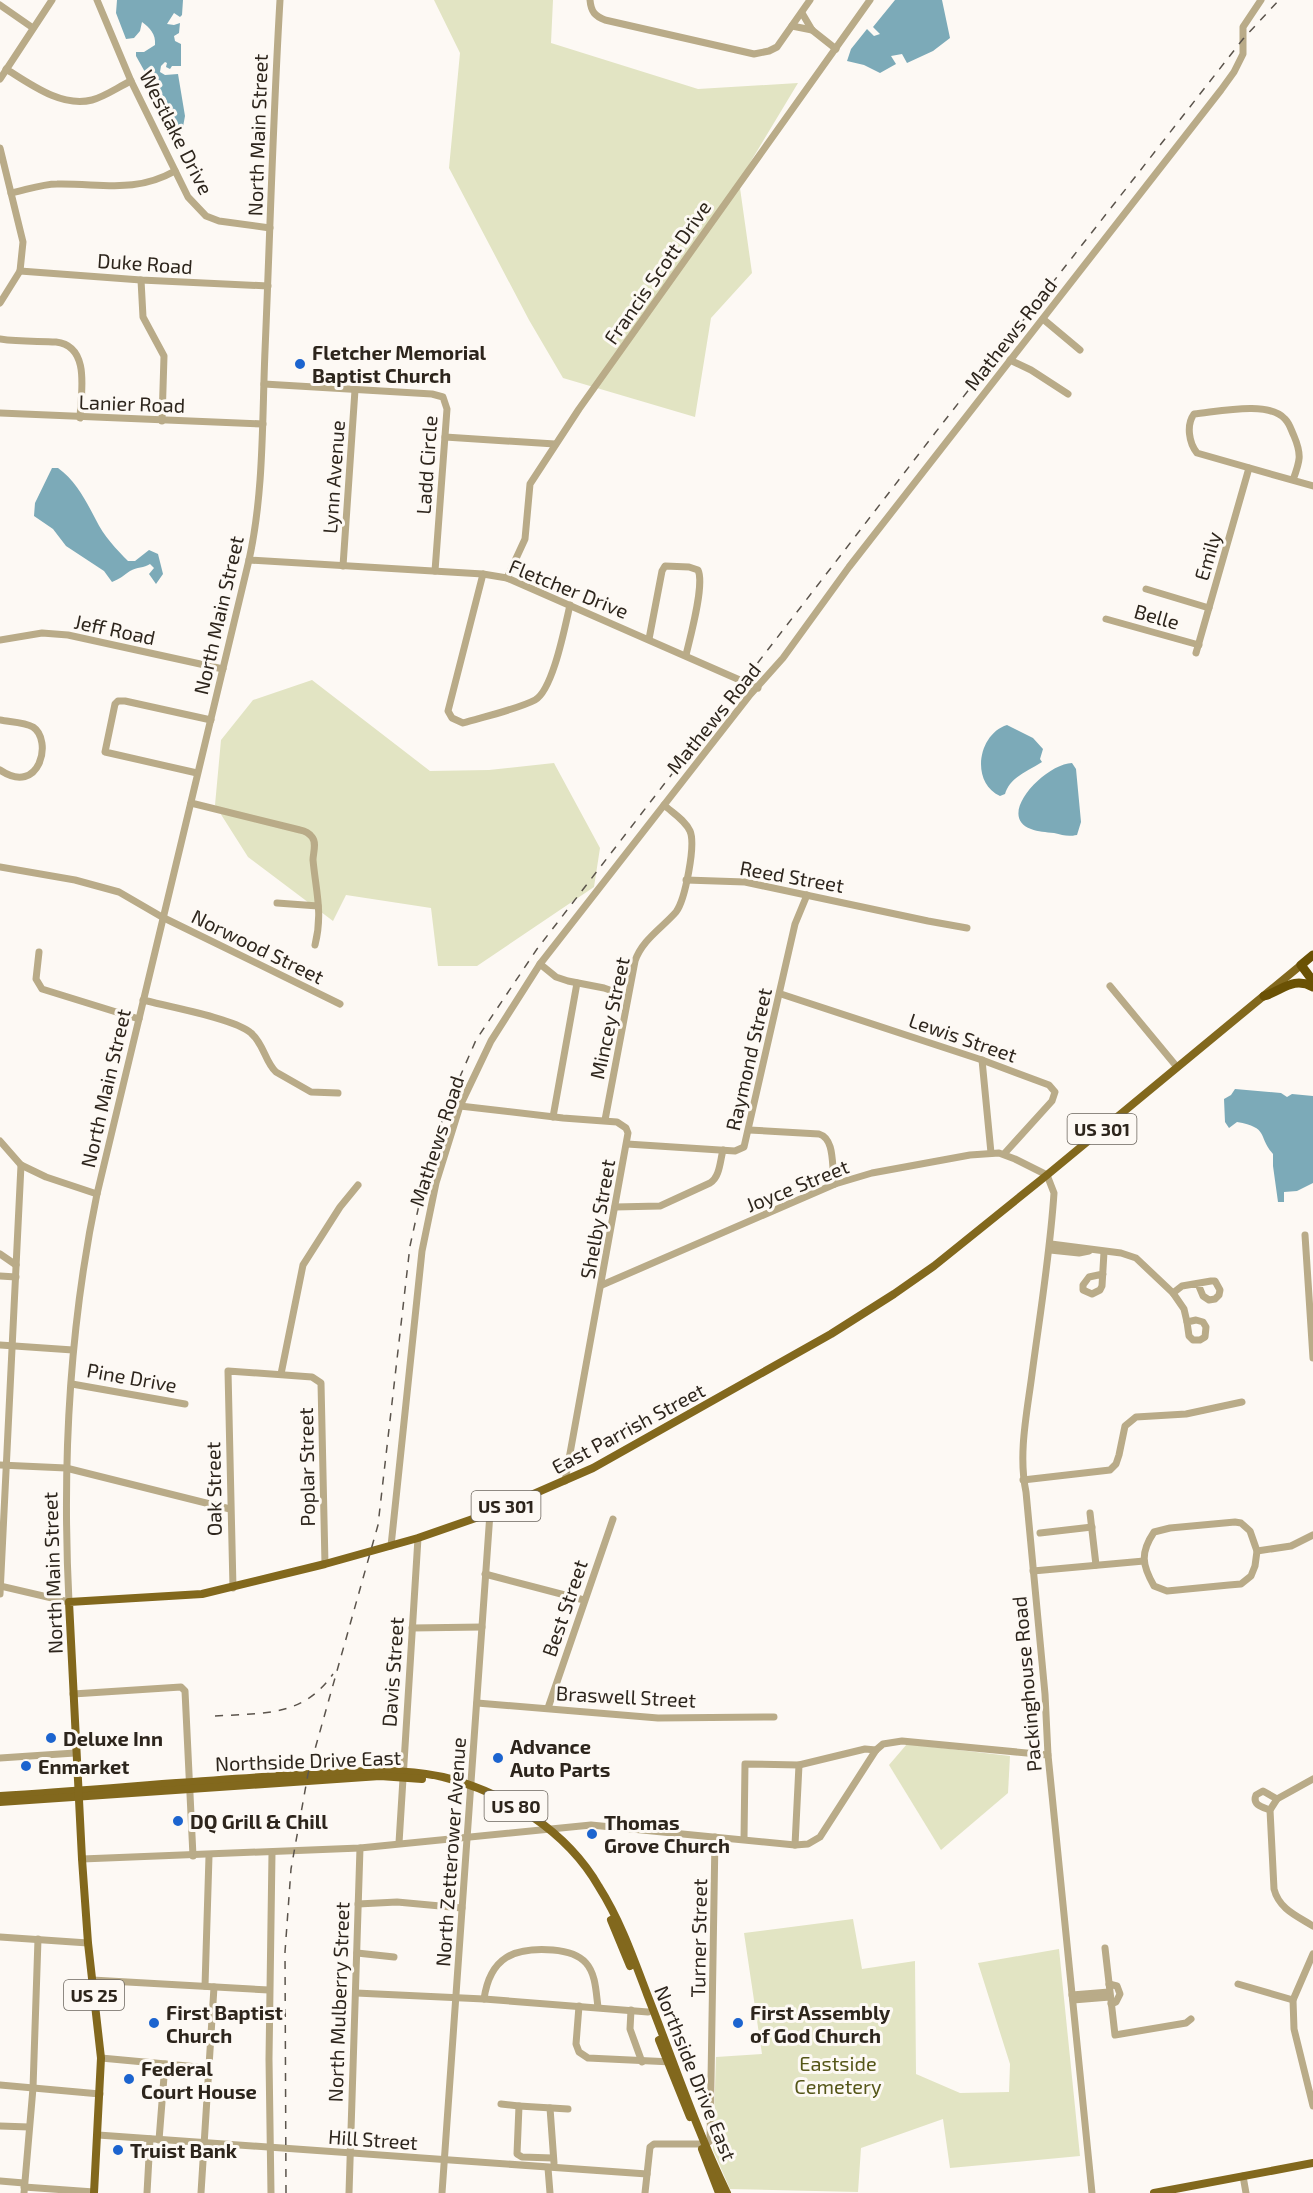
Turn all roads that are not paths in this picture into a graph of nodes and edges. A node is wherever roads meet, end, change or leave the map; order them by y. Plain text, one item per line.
1 (52, 0) edge
2 (97, 0) edge
3 (280, 0) edge
4 (590, 0) edge
5 (810, 0) edge
6 (870, 0) edge
7 (1261, 0) edge
8 (0, 5) edge
9 (802, 13) junction
10 (792, 26) junction
11 (33, 28) junction
12 (812, 30) junction
13 (836, 49) junction
14 (6, 69) junction
15 (0, 79) edge
16 (131, 81) junction
17 (0, 148) edge
18 (175, 171) junction
19 (11, 193) junction
20 (270, 228) junction
21 (20, 271) junction
22 (141, 280) junction
23 (268, 286) junction
24 (0, 303) edge
25 (1043, 319) junction
26 (0, 339) edge
27 (1080, 350) dead end
28 (1010, 360) junction
29 (264, 384) junction
30 (355, 390) junction
31 (1068, 394) dead end
32 (0, 413) edge
33 (80, 417) junction
34 (162, 421) junction
35 (263, 424) junction
36 (445, 437) junction
37 (555, 444) junction
38 (1249, 468) junction
39 (1293, 480) junction
40 (1313, 486) edge
41 (249, 560) junction
42 (343, 566) junction
43 (435, 571) junction
44 (483, 574) junction
45 (507, 578) junction
46 (1146, 589) dead end
47 (570, 605) junction
48 (1209, 608) junction
49 (1106, 619) dead end
50 (0, 639) edge
51 (649, 639) junction
52 (1199, 645) junction
53 (1196, 653) dead end
54 (686, 655) junction
55 (223, 669) junction
56 (758, 687) junction
57 (0, 720) edge
58 (211, 720) junction
59 (0, 770) edge
60 (197, 773) junction
61 (191, 803) junction
62 (664, 805) junction
63 (0, 867) edge
64 (686, 880) junction
65 (807, 895) junction
66 (277, 903) dead end
67 (318, 906) junction
68 (162, 917) junction
69 (967, 927) dead end
70 (315, 945) dead end
71 (39, 952) dead end
72 (1312, 958) edge
73 (540, 964) junction
74 (1301, 965) junction
75 (1313, 981) edge
76 (577, 983) junction
77 (1110, 986) dead end
78 (1313, 987) edge
79 (781, 994) junction
80 (627, 996) junction
81 (1263, 996) junction
82 (143, 1000) junction
83 (339, 1004) dead end
84 (139, 1019) junction
85 (982, 1060) junction
86 (1177, 1068) junction
87 (338, 1093) dead end
88 (460, 1106) junction
89 (553, 1117) junction
90 (605, 1120) junction
91 (749, 1130) junction
92 (0, 1141) edge
93 (627, 1144) junction
94 (723, 1150) junction
95 (991, 1153) junction
96 (1004, 1154) junction
97 (21, 1165) junction
98 (1047, 1175) junction
99 (835, 1184) junction
100 (358, 1185) dead end
101 (97, 1194) junction
102 (615, 1207) junction
103 (1305, 1235) dead end
104 (1050, 1247) junction
105 (1104, 1252) junction
106 (0, 1254) edge
107 (16, 1264) junction
108 (1103, 1274) dead end
109 (0, 1276) edge
110 (16, 1277) junction
111 (1198, 1284) dead end
112 (602, 1285) junction
113 (1173, 1293) junction
114 (1187, 1322) dead end
115 (0, 1345) edge
116 (14, 1346) junction
117 (73, 1350) junction
118 (1313, 1358) edge
119 (281, 1374) junction
120 (72, 1384) junction
121 (1242, 1402) dead end
122 (185, 1404) dead end
123 (3, 1466) edge
124 (66, 1468) junction
125 (1023, 1480) junction
126 (565, 1481) junction
127 (230, 1509) junction
128 (490, 1513) junction
129 (1090, 1513) dead end
130 (613, 1519) dead end
131 (1092, 1527) junction
132 (1040, 1533) dead end
133 (1313, 1535) edge
134 (418, 1538) junction
135 (391, 1546) junction
136 (1257, 1551) junction
137 (1144, 1561) junction
138 (325, 1564) junction
139 (1096, 1565) junction
140 (1033, 1571) junction
141 (485, 1574) junction
142 (0, 1586) edge
143 (233, 1588) junction
144 (0, 1594) edge
145 (584, 1600) junction
146 (69, 1602) junction
147 (482, 1627) junction
148 (412, 1628) junction
149 (73, 1694) junction
150 (477, 1703) junction
151 (548, 1708) junction
152 (774, 1717) dead end
153 (876, 1750) junction
154 (75, 1753) junction
155 (1048, 1755) junction
156 (0, 1758) edge
157 (799, 1765) junction
158 (402, 1774) junction
159 (1313, 1779) edge
160 (189, 1785) junction
161 (471, 1788) junction
162 (78, 1794) junction
163 (0, 1796) edge
164 (1277, 1799) junction
165 (0, 1802) edge
166 (1270, 1810) junction
167 (544, 1829) junction
168 (468, 1837) junction
169 (716, 1837) junction
170 (744, 1839) junction
171 (399, 1844) junction
172 (795, 1845) junction
173 (360, 1848) junction
174 (272, 1853) junction
175 (193, 1856) junction
176 (209, 1856) junction
177 (82, 1859) junction
178 (358, 1904) junction
179 (462, 1908) junction
180 (1313, 1926) edge
181 (0, 1937) edge
182 (38, 1939) junction
183 (88, 1943) junction
184 (1105, 1948) dead end
185 (357, 1953) junction
186 (1313, 1954) edge
187 (393, 1957) dead end
188 (92, 1980) junction
189 (1238, 1984) dead end
190 (205, 1986) junction
191 (214, 1987) junction
192 (269, 1990) junction
193 (356, 1993) junction
194 (1110, 1994) junction
195 (456, 1997) junction
196 (1072, 1997) junction
197 (484, 1999) junction
198 (1293, 2000) junction
199 (579, 2006) junction
200 (598, 2007) junction
201 (631, 2010) junction
202 (648, 2012) junction
203 (1191, 2019) dead end
204 (101, 2058) junction
205 (642, 2061) junction
206 (671, 2062) junction
207 (165, 2064) junction
208 (209, 2068) junction
209 (0, 2085) edge
210 (33, 2088) junction
211 (100, 2094) junction
212 (501, 2104) dead end
213 (519, 2106) junction
214 (1313, 2106) edge
215 (550, 2108) junction
216 (568, 2109) dead end
217 (0, 2126) edge
218 (29, 2127) junction
219 (98, 2135) junction
220 (150, 2139) junction
221 (159, 2140) junction
222 (204, 2143) junction
223 (703, 2144) junction
224 (270, 2149) junction
225 (350, 2155) junction
226 (553, 2158) junction
227 (444, 2160) junction
228 (1313, 2163) edge
229 (551, 2168) junction
230 (647, 2174) junction
231 (1243, 2176) junction
232 (0, 2181) edge
233 (24, 2188) edge
234 (1175, 2191) edge
235 (94, 2192) edge
236 (147, 2193) edge
237 (201, 2193) edge
238 (271, 2193) edge
239 (349, 2193) edge
240 (442, 2193) edge
241 (550, 2193) edge
242 (645, 2193) edge
243 (719, 2193) edge
244 (727, 2193) edge
245 (1092, 2193) edge
246 (1154, 2193) edge
247 (1246, 2193) edge

1 - 11 street
2 - 16 street, Westlake Drive
3 - 20 street, North Main Street
4 - 10 street
5 - 9 street
6 - 13 street, Francis Scott Drive
7 - 25 street, Mathews Road
8 - 11 street
9 - 10 street
9 - 12 street
10 - 12 street
11 - 14 street
12 - 13 street
13 - 37 street, Francis Scott Drive
14 - 15 street
14 - 16 street
16 - 18 street, Westlake Drive
17 - 19 street
18 - 19 street
18 - 20 street, Westlake Drive
19 - 21 street
20 - 23 street, North Main Street
21 - 22 street, Duke Road
21 - 24 street
22 - 23 street, Duke Road
22 - 34 street
23 - 29 street, North Main Street
25 - 27 street
25 - 28 street, Mathews Road
26 - 33 street
28 - 31 street
28 - 56 street, Mathews Road
29 - 30 street, Ladd Circle
29 - 35 street, North Main Street
30 - 36 street, Ladd Circle
30 - 42 street, Lynn Avenue
32 - 33 street, Lanier Road
33 - 34 street, Lanier Road
34 - 35 street, Lanier Road
35 - 41 street, North Main Street
36 - 37 street
36 - 43 street, Ladd Circle
37 - 45 street, Francis Scott Drive
38 - 39 street
38 - 39 street
38 - 48 street, Emily
39 - 40 street
41 - 42 street, Fletcher Drive
41 - 55 street, North Main Street
42 - 43 street, Fletcher Drive
43 - 44 street, Fletcher Drive
44 - 45 street, Fletcher Drive
44 - 47 street
45 - 47 street, Fletcher Drive
46 - 48 street
47 - 51 street, Fletcher Drive
48 - 52 street, Emily
49 - 52 street, Belle
50 - 55 street, Jeff Road
51 - 54 street, Fletcher Drive
51 - 54 street
52 - 53 street, Emily
54 - 56 street, Fletcher Drive
55 - 58 street, North Main Street
56 - 62 street, Mathews Road
57 - 59 street
58 - 60 street, North Main Street
58 - 60 street
60 - 61 street, North Main Street
61 - 67 street
61 - 68 street, North Main Street
62 - 64 street, Mincey Street
62 - 73 street, Mathews Road
63 - 68 street, Norwood Street
64 - 65 street, Reed Street
64 - 80 street, Mincey Street
65 - 69 street, Reed Street
65 - 79 street, Raymond Street
66 - 67 street
67 - 70 street
68 - 82 street, North Main Street
68 - 83 street, Norwood Street
71 - 84 street
72 - 74 highway, US 301
73 - 76 street
73 - 88 street, Mathews Road
74 - 75 highway
74 - 81 main road, US 301
76 - 80 street
76 - 89 street
77 - 86 street
78 - 81 highway
79 - 85 street, Lewis Street
79 - 91 street, Raymond Street
80 - 90 street, Mincey Street
81 - 86 main road, US 301
82 - 84 street, North Main Street
82 - 87 street
84 - 101 street, North Main Street
85 - 95 street
85 - 96 street, Lewis Street
86 - 98 main road, US 301
88 - 89 street, Shelby Street
88 - 135 street, Mathews Road
89 - 90 street, Shelby Street
90 - 93 street, Shelby Street
91 - 94 street, Raymond Street
91 - 99 street
92 - 97 street
93 - 94 street
93 - 102 street, Shelby Street
94 - 102 street, Raymond Street
95 - 96 street, Joyce Street
95 - 99 street, Joyce Street
96 - 98 street, Joyce Street
97 - 101 street
97 - 107 street
98 - 104 street, Packinghouse Road
98 - 126 main road, East Parrish Street / US 301
99 - 112 street, Joyce Street
100 - 119 street
101 - 117 street, North Main Street
102 - 112 street, Shelby Street
103 - 118 street
104 - 105 street
104 - 125 street, Packinghouse Road
105 - 108 street
105 - 113 street
106 - 107 street
107 - 110 street
109 - 110 street
110 - 116 street
111 - 113 street
112 - 126 street, Shelby Street
113 - 114 street
115 - 116 street
116 - 117 street
116 - 123 street
117 - 120 street, North Main Street
119 - 127 street, Oak Street
119 - 138 street, Poplar Street
120 - 122 street, Pine Drive
120 - 124 street, North Main Street
121 - 125 street
123 - 124 street
123 - 142 street
124 - 127 street
124 - 146 street, North Main Street
125 - 140 street, Packinghouse Road
126 - 128 main road, East Parrish Street / US 301
127 - 143 street, Oak Street
128 - 134 main road, East Parrish Street / US 301
128 - 141 street, North Zetterower Avenue
129 - 131 street
130 - 145 street, Best Street
131 - 132 street
131 - 139 street
133 - 136 street
134 - 135 main road, East Parrish Street / US 301
134 - 148 street, Davis Street
135 - 138 main road, East Parrish Street / US 301
136 - 137 street
136 - 137 street
137 - 139 street
138 - 143 main road, East Parrish Street / US 301
139 - 140 street
140 - 155 street, Packinghouse Road
141 - 145 street
141 - 147 street, North Zetterower Avenue
142 - 144 street
142 - 146 street
143 - 146 main road, East Parrish Street / US 301
145 - 151 street, Best Street
146 - 149 main road, North Main Street
147 - 148 street
147 - 150 street, North Zetterower Avenue
148 - 158 street, Davis Street
149 - 154 main road, North Main Street
149 - 160 street
150 - 151 street, Braswell Street
150 - 161 street, North Zetterower Avenue
151 - 152 street, Braswell Street
153 - 155 street
153 - 157 street
153 - 172 street
154 - 156 street
154 - 162 main road, North Main Street
155 - 196 street, Packinghouse Road
157 - 170 street
157 - 172 street
158 - 160 main road, Northside Drive East / US 80
158 - 161 main road, Northside Drive East / US 80
158 - 171 street, Davis Street
159 - 164 street
160 - 162 main road, Northside Drive East / US 80
160 - 175 street
161 - 167 main road, Northside Drive East / US 80
161 - 168 street, North Zetterower Avenue
162 - 163 main road
162 - 165 main road
162 - 177 main road, North Main Street / US 25
164 - 166 street
164 - 166 street
166 - 180 street
167 - 168 street
167 - 169 street
167 - 202 main road, Northside Drive East / US 80
167 - 206 main road, Northside Drive East / US 80
168 - 171 street
168 - 179 street, North Zetterower Avenue
169 - 170 street
169 - 223 street, Turner Street
170 - 172 street
171 - 173 street
173 - 174 street
173 - 178 street, North Mulberry Street
174 - 176 street
174 - 192 street
175 - 176 street
175 - 177 street
176 - 190 street
177 - 183 main road, North Main Street / US 25
178 - 179 street
178 - 185 street, North Mulberry Street
179 - 195 street, North Zetterower Avenue
181 - 182 street
182 - 183 street
182 - 210 street
183 - 188 main road, North Main Street / US 25
184 - 194 street
185 - 187 street
185 - 193 street, North Mulberry Street
186 - 198 street
188 - 190 street
188 - 204 main road, North Main Street / US 25
189 - 198 street
190 - 191 street
191 - 192 street
191 - 208 street
192 - 224 street
193 - 195 street
193 - 225 street, North Mulberry Street
194 - 196 street
194 - 203 street
195 - 197 street
195 - 227 street, North Zetterower Avenue
196 - 245 street, Packinghouse Road
197 - 199 street
197 - 200 street
198 - 214 street
199 - 200 street
199 - 205 street
200 - 201 street
201 - 202 street
201 - 205 street
202 - 206 main road, Northside Drive East / US 80
204 - 207 street
204 - 211 main road, North Main Street / US 25
205 - 206 street
206 - 223 main road, Northside Drive East / US 80
207 - 208 street
207 - 221 street
208 - 222 street
209 - 210 street
210 - 211 street
210 - 218 street
211 - 219 main road, North Main Street / US 25
212 - 213 street
213 - 215 street
213 - 226 street
215 - 216 street
215 - 226 street
217 - 218 street
218 - 233 street
219 - 220 street, Hill Street
219 - 235 main road, North Main Street / US 25
220 - 221 street, Hill Street
220 - 236 street
221 - 222 street, Hill Street
222 - 224 street, Hill Street
222 - 237 street
223 - 230 street
223 - 243 main road, Northside Drive East / US 80
223 - 244 main road, Northside Drive East / US 80
224 - 225 street, Hill Street
224 - 238 street
225 - 227 street, Hill Street
225 - 239 street, North Mulberry Street
226 - 229 street
227 - 229 street, Hill Street
227 - 240 street, North Zetterower Avenue
228 - 231 main road
229 - 230 street, Hill Street
229 - 241 street
230 - 242 street
231 - 234 main road
231 - 247 street
232 - 233 street
233 - 235 street
234 - 246 main road

